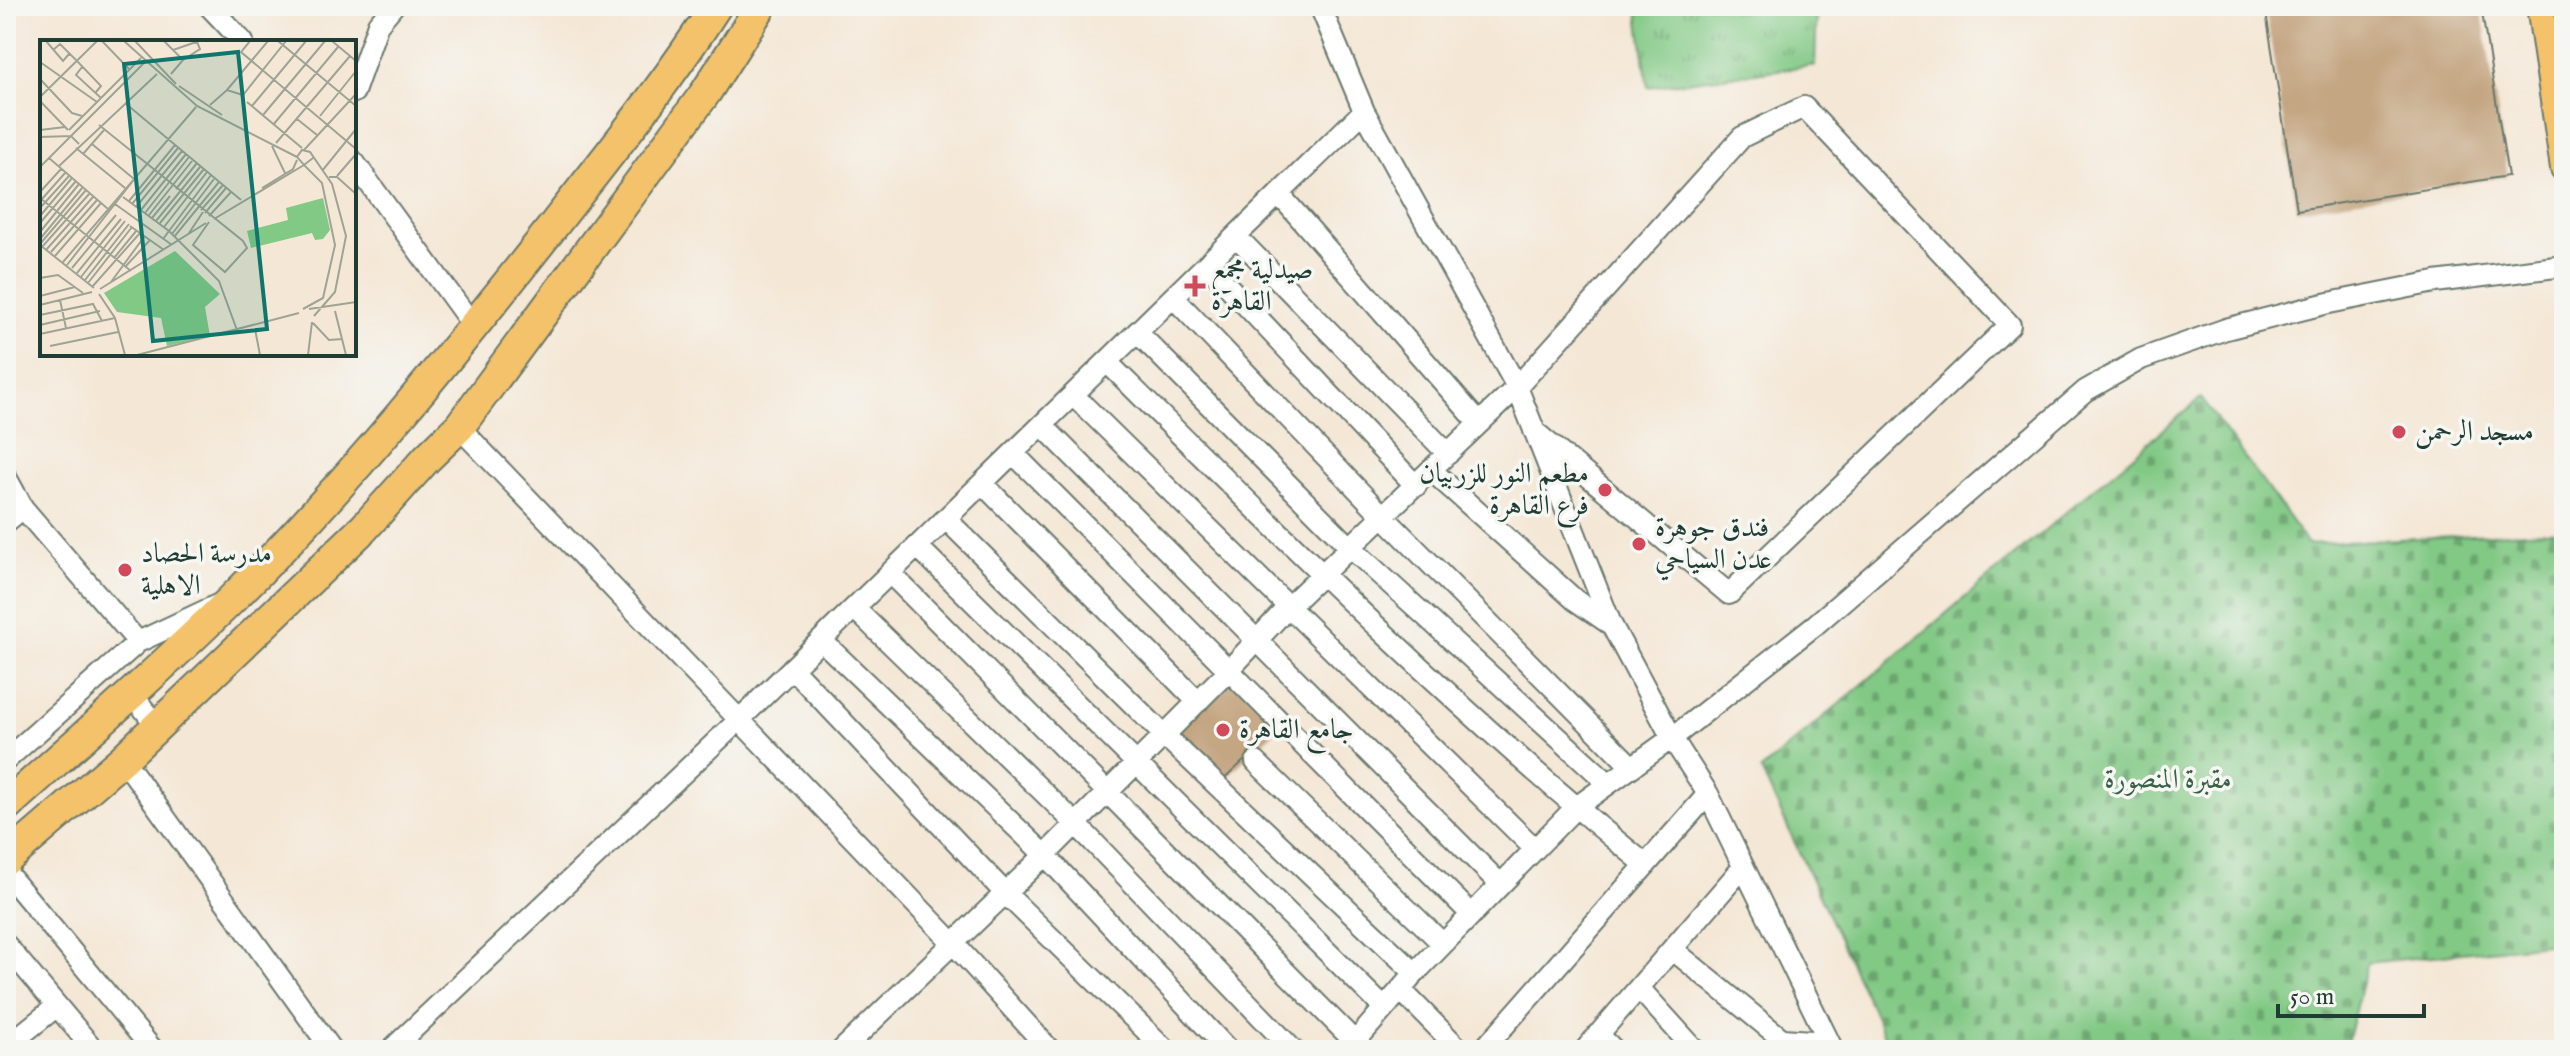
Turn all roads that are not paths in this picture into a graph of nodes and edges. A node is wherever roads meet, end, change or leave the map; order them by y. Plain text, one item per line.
1 (209, 6) edge
2 (393, 6) edge
3 (716, 6) edge
4 (761, 6) edge
5 (1320, 6) edge
6 (2540, 6) edge
7 (241, 40) edge
8 (356, 86) edge
9 (2560, 110) edge
10 (1364, 111) junction
11 (356, 165) edge
12 (2564, 168) edge
13 (1279, 194) junction
14 (1236, 236) junction
15 (1207, 264) junction
16 (2564, 266) edge
17 (1173, 297) junction
18 (474, 327) junction
19 (1137, 332) junction
20 (1107, 362) junction
21 (1517, 387) junction
22 (1073, 395) junction
23 (1479, 423) junction
24 (1042, 425) junction
25 (459, 427) junction
26 (1534, 431) junction
27 (1013, 453) junction
28 (1448, 454) junction
29 (1431, 470) junction
30 (6, 477) edge
31 (982, 483) junction
32 (1416, 486) junction
33 (23, 508) junction
34 (1383, 516) junction
35 (946, 519) junction
36 (6, 522) edge
37 (917, 546) junction
38 (1350, 547) junction
39 (890, 573) junction
40 (1321, 575) junction
41 (235, 596) junction
42 (854, 608) junction
43 (1287, 608) junction
44 (1611, 624) junction
45 (821, 640) junction
46 (1257, 640) junction
47 (138, 642) junction
48 (792, 668) junction
49 (1228, 671) junction
50 (132, 694) junction
51 (1198, 702) junction
52 (739, 720) junction
53 (156, 725) junction
54 (1164, 735) junction
55 (1672, 738) junction
56 (123, 759) junction
57 (6, 760) edge
58 (1256, 762) dead end
59 (1135, 764) junction
60 (1632, 767) junction
61 (1608, 783) junction
62 (1108, 792) junction
63 (1708, 794) junction
64 (6, 806) edge
65 (1575, 808) junction
66 (1076, 824) junction
67 (1534, 848) junction
68 (1045, 855) junction
69 (6, 860) edge
70 (1646, 865) junction
71 (1743, 867) junction
72 (6, 872) edge
73 (1500, 884) junction
74 (1005, 893) junction
75 (1471, 914) junction
76 (953, 943) junction
77 (1443, 944) junction
78 (6, 945) edge
79 (1672, 949) junction
80 (1415, 973) junction
81 (1639, 988) junction
82 (1401, 990) junction
83 (57, 1006) junction
84 (1384, 1008) junction
85 (1592, 1042) edge
86 (1351, 1046) edge
87 (1830, 1046) edge
88 (6, 1047) edge
89 (94, 1050) edge
90 (153, 1050) edge
91 (332, 1050) edge
92 (391, 1050) edge
93 (842, 1050) edge
94 (1050, 1050) edge
95 (1166, 1050) edge
96 (1228, 1050) edge
97 (1293, 1050) edge
98 (1460, 1050) edge
99 (1483, 1050) edge
100 (1614, 1050) edge
101 (1695, 1050) edge

1 - 7 street
2 - 8 street
3 - 18 highway
4 - 25 highway
5 - 10 street
6 - 9 main road
9 - 12 main road
10 - 13 street
10 - 21 street
11 - 18 street
13 - 14 street
13 - 23 street
14 - 15 street
14 - 28 street
15 - 17 street
15 - 32 street
16 - 55 street
17 - 19 street
17 - 34 street
18 - 41 highway
19 - 20 street
19 - 38 street
20 - 22 street
20 - 40 street
21 - 23 street
21 - 26 street
21 - 26 street
22 - 24 street
22 - 43 street
23 - 28 street
24 - 27 street
24 - 46 street
25 - 52 street
25 - 53 highway
26 - 44 street
27 - 31 street
27 - 49 street
28 - 29 street
29 - 32 street
29 - 44 street
30 - 33 street
31 - 35 street
31 - 51 street
32 - 34 street
33 - 36 street
33 - 47 street
34 - 38 street
34 - 60 street
35 - 37 street
35 - 54 street
37 - 39 street
37 - 59 street
38 - 40 street
38 - 61 street
39 - 42 street
39 - 62 street
40 - 43 street
40 - 65 street
41 - 47 street
41 - 50 highway
42 - 45 street
42 - 66 street
43 - 46 street
43 - 67 street
44 - 55 street
45 - 48 street
45 - 68 street
46 - 49 street
46 - 73 street
47 - 57 street
48 - 52 street
48 - 74 street
49 - 51 street
49 - 75 street
50 - 53 street
50 - 64 highway
51 - 54 street
52 - 76 street
52 - 92 street
53 - 56 highway
54 - 59 street
54 - 80 street
55 - 60 street
55 - 63 street
56 - 69 highway
56 - 91 street
58 - 77 street
59 - 62 street
59 - 84 street
60 - 61 street
61 - 65 street
62 - 66 street
62 - 86 street
63 - 70 street
63 - 71 street
65 - 67 street
65 - 70 street
66 - 68 street
66 - 97 street
67 - 73 street
68 - 74 street
68 - 96 street
70 - 99 street
71 - 79 street
71 - 87 street
72 - 90 street
73 - 75 street
74 - 76 street
74 - 95 street
75 - 77 street
76 - 93 street
76 - 94 street
77 - 80 street
78 - 83 street
79 - 81 street
79 - 87 street
80 - 82 street
81 - 85 street
81 - 101 street
82 - 84 street
82 - 98 street
83 - 88 street
83 - 89 street
84 - 86 street
85 - 100 street

